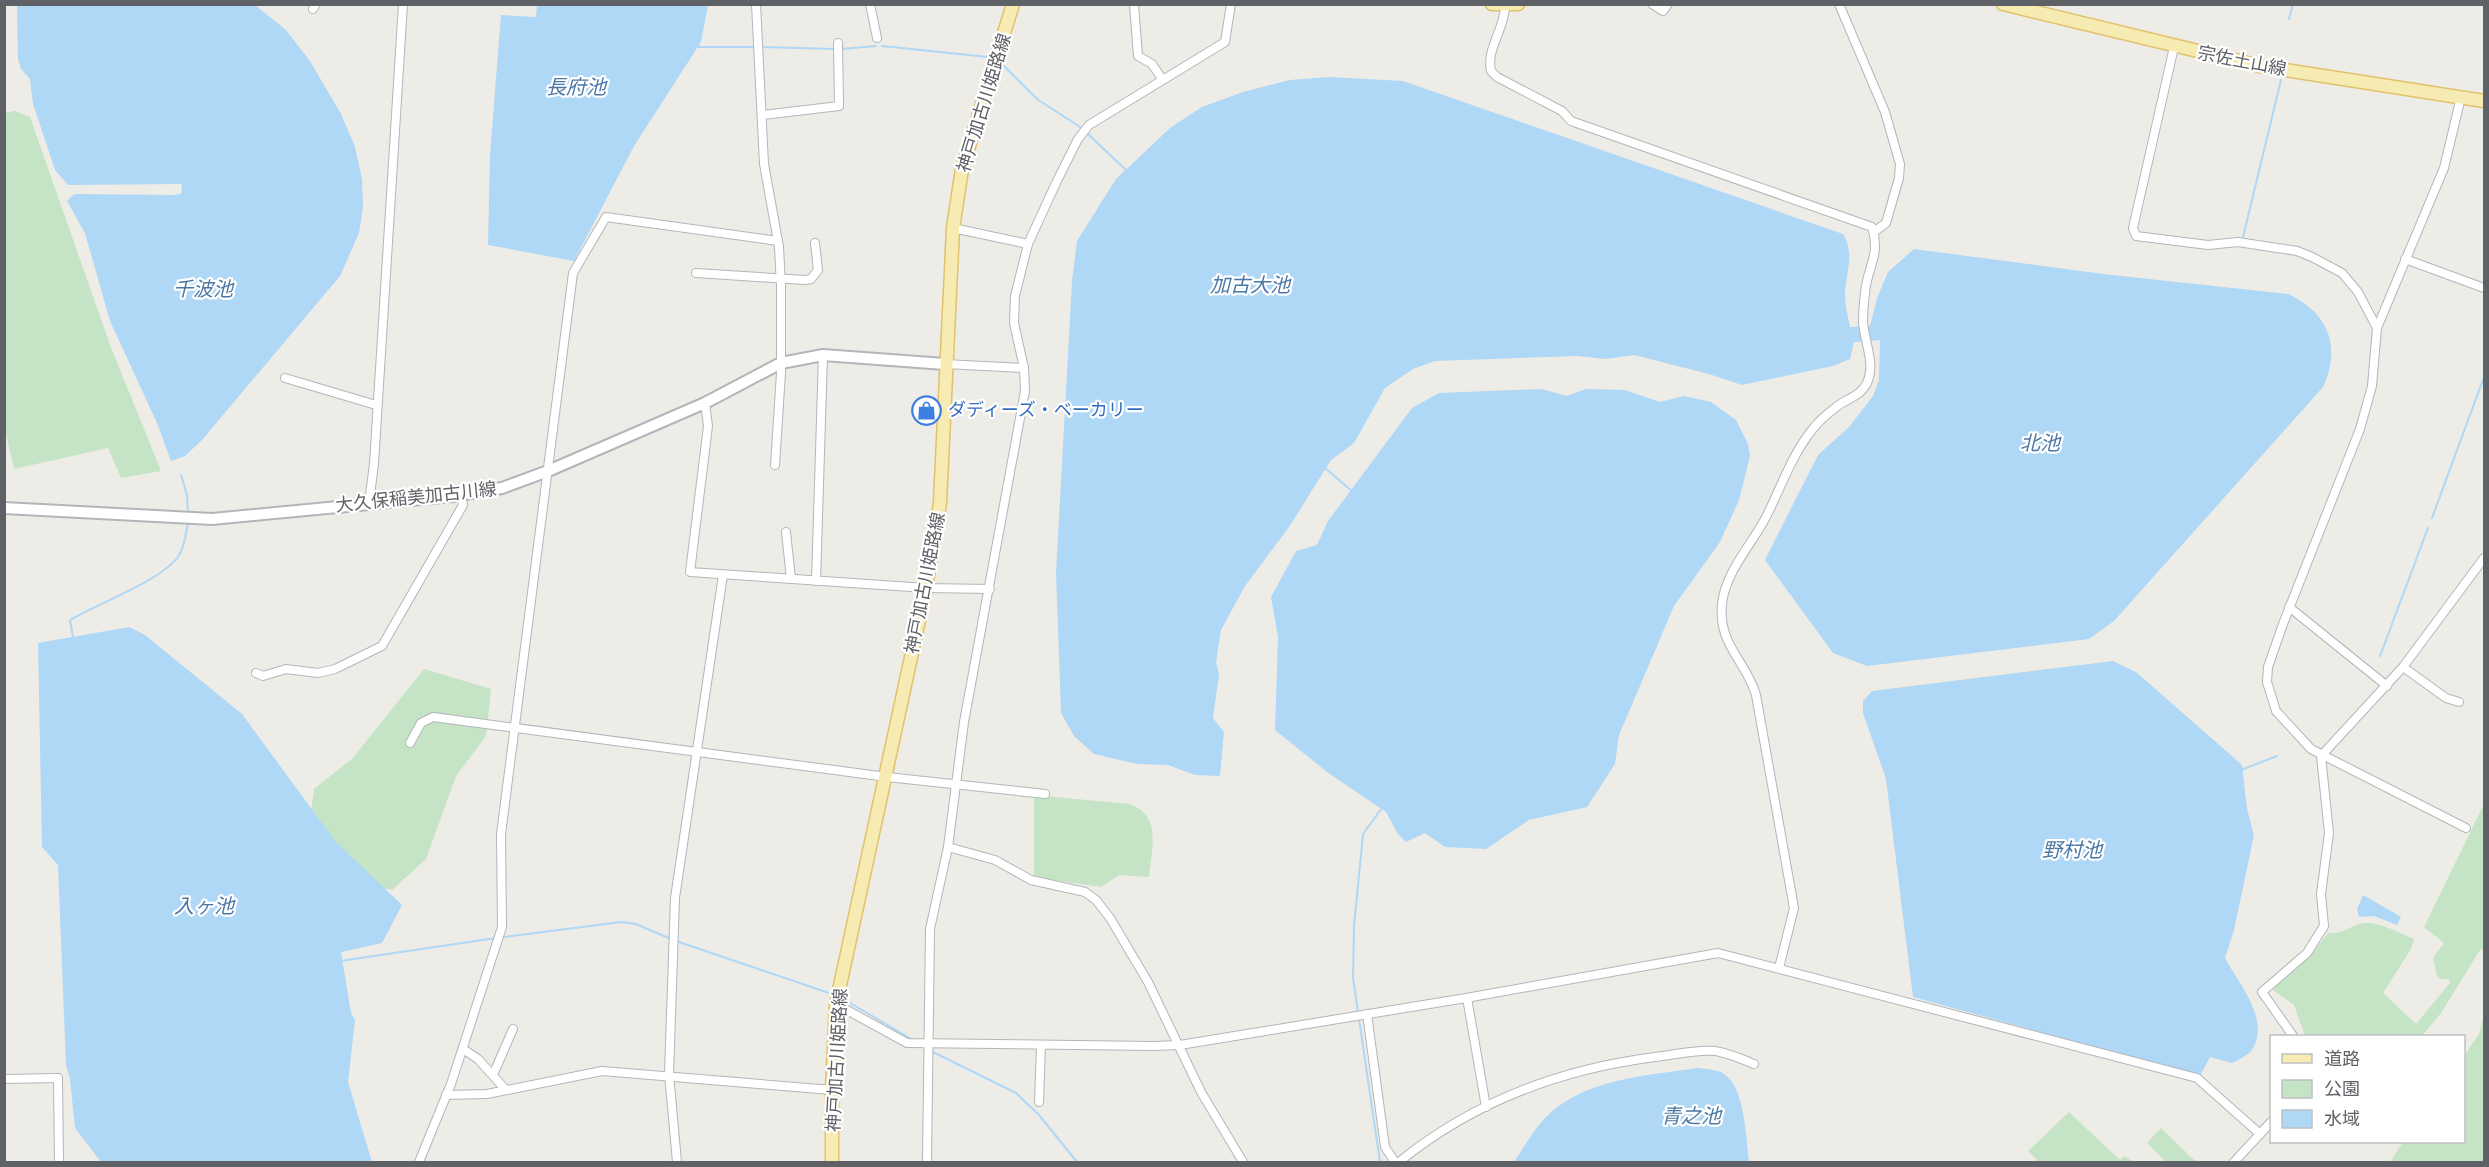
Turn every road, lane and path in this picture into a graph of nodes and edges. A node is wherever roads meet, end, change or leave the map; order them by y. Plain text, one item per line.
1 (403, 4) edge
2 (756, 4) edge
3 (870, 4) edge
4 (1013, 4) edge
5 (1231, 4) edge
6 (1492, 4) edge
7 (1652, 4) edge
8 (1668, 4) edge
9 (1839, 4) edge
10 (2003, 4) edge
11 (1134, 5) edge
12 (1512, 5) edge
13 (877, 38) dead end
14 (838, 43) dead end
15 (2174, 47) junction
16 (1162, 79) junction
17 (2461, 98) junction
18 (2484, 101) edge
19 (763, 115) junction
20 (953, 228) junction
21 (1874, 232) junction
22 (778, 241) junction
23 (815, 243) dead end
24 (1028, 244) junction
25 (2405, 259) junction
26 (696, 273) dead end
27 (781, 280) junction
28 (2484, 288) edge
29 (2377, 328) junction
30 (823, 355) junction
31 (781, 363) junction
32 (945, 364) junction
33 (1024, 368) junction
34 (285, 378) dead end
35 (705, 403) junction
36 (376, 405) junction
37 (775, 465) dead end
38 (548, 471) junction
39 (461, 495) junction
40 (369, 503) junction
41 (4, 508) edge
42 (786, 532) dead end
43 (2484, 558) edge
44 (723, 575) junction
45 (792, 579) junction
46 (816, 580) junction
47 (926, 588) junction
48 (990, 589) junction
49 (2289, 607) junction
50 (2403, 667) junction
51 (256, 673) dead end
52 (2387, 686) junction
53 (2458, 702) dead end
54 (516, 727) junction
55 (410, 743) dead end
56 (695, 750) junction
57 (2321, 756) junction
58 (885, 777) junction
59 (956, 785) junction
60 (1045, 794) dead end
61 (2466, 828) dead end
62 (948, 847) junction
63 (1779, 968) junction
64 (1467, 998) junction
65 (836, 1004) junction
66 (1362, 1015) junction
67 (513, 1029) dead end
68 (2292, 1035) edge
69 (1041, 1045) junction
70 (1180, 1045) junction
71 (931, 1046) junction
72 (463, 1049) junction
73 (1754, 1064) dead end
74 (669, 1074) junction
75 (493, 1075) junction
76 (4, 1079) edge
77 (506, 1090) junction
78 (832, 1090) junction
79 (446, 1095) junction
80 (1039, 1102) dead end
81 (1486, 1107) junction
82 (2270, 1122) edge
83 (2260, 1134) junction
84 (59, 1162) edge
85 (419, 1162) edge
86 (677, 1162) edge
87 (832, 1162) edge
88 (927, 1162) edge
89 (1243, 1162) edge
90 (1397, 1162) edge
91 (2234, 1162) edge

1 - 36 street
2 - 19 street
3 - 13 street
4 - 20 main road, 神戸加古川姫路線
5 - 16 street
6 - 12 main road
7 - 8 street
9 - 21 street
10 - 15 main road, 宗佐土山線
11 - 16 street
12 - 21 street
14 - 19 street
15 - 17 main road, 宗佐土山線
15 - 29 street
16 - 24 street
17 - 18 main road, 宗佐土山線
17 - 25 street
19 - 22 street
20 - 24 street
20 - 32 main road, 神戸加古川姫路線
21 - 63 street
22 - 27 street
22 - 38 street
23 - 27 street
24 - 33 street
25 - 28 street
25 - 29 street
26 - 27 street
27 - 31 street
29 - 49 street
30 - 31 main road, 大久保稲美加古川線
30 - 32 main road, 大久保稲美加古川線
30 - 46 street
31 - 35 main road, 大久保稲美加古川線
31 - 37 street
32 - 33 street
32 - 47 main road, 神戸加古川姫路線
33 - 48 street
34 - 36 street
35 - 38 main road, 大久保稲美加古川線
35 - 44 street
36 - 40 street
38 - 39 main road, 大久保稲美加古川線
38 - 54 street
39 - 40 main road, 大久保稲美加古川線
39 - 51 street
40 - 41 main road, 大久保稲美加古川線
42 - 45 street
43 - 50 street
44 - 45 street
44 - 56 street
45 - 46 street
46 - 47 street
47 - 48 street
47 - 58 main road, 神戸加古川姫路線
48 - 59 street
49 - 52 street
49 - 57 street
50 - 52 street
50 - 53 street
52 - 57 street
54 - 55 street
54 - 56 street
54 - 72 street
56 - 58 street
56 - 74 street
57 - 61 street
57 - 68 street
58 - 59 street
58 - 65 main road, 神戸加古川姫路線
59 - 60 street
59 - 62 street
62 - 70 street
62 - 71 street
63 - 64 street
63 - 83 street
64 - 66 street
64 - 81 street
65 - 71 street
65 - 78 main road, 神戸加古川姫路線
66 - 70 street
66 - 90 street
67 - 75 street
69 - 70 street
69 - 71 street
69 - 80 street
70 - 89 street
71 - 88 street
72 - 75 street
72 - 79 street
73 - 81 street
74 - 77 street
74 - 78 street
74 - 86 street
75 - 77 street
76 - 84 street
77 - 79 street
78 - 87 main road, 神戸加古川姫路線
79 - 85 street
81 - 90 street
82 - 83 street
83 - 91 street

